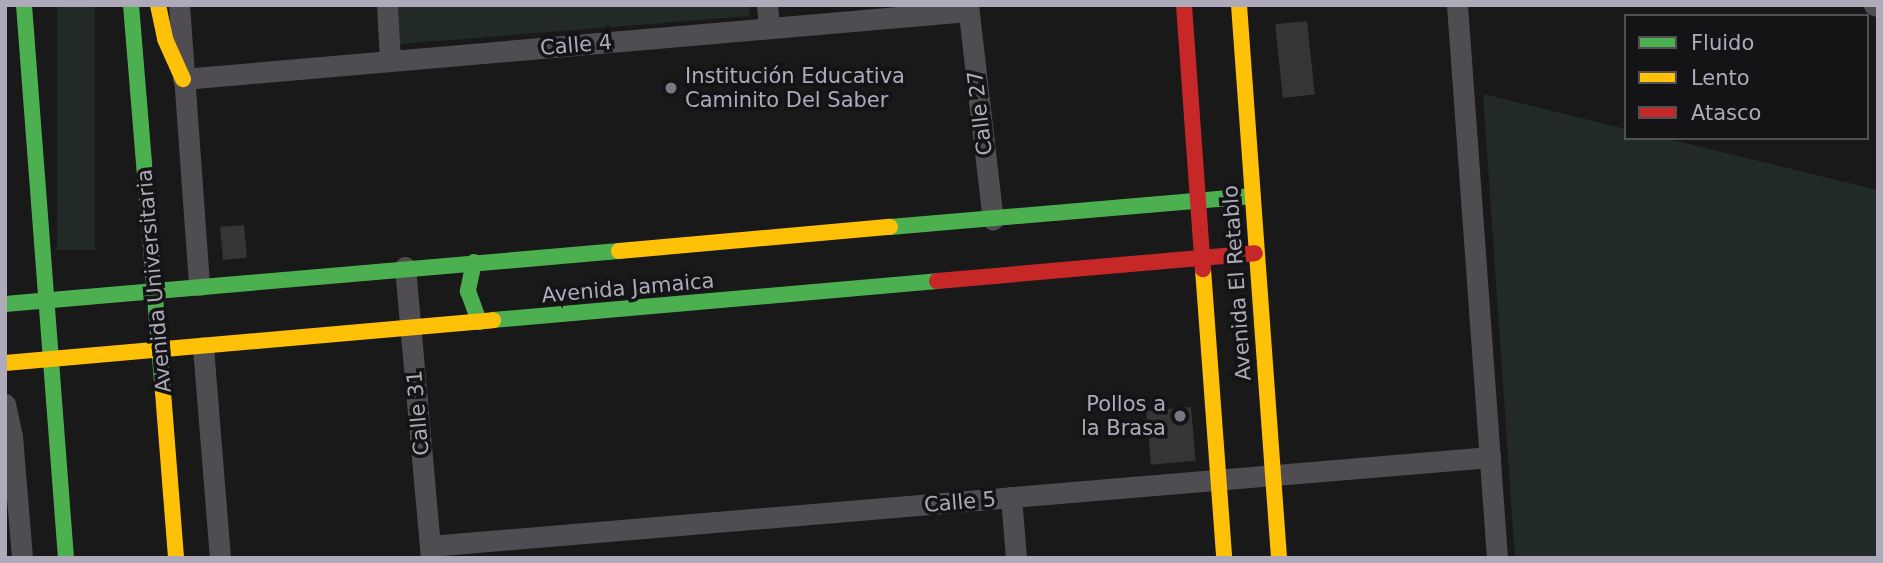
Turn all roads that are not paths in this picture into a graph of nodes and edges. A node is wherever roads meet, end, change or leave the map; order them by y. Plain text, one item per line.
1 (24, 5) edge
2 (131, 5) edge
3 (158, 5) edge
4 (179, 5) edge
5 (387, 5) edge
6 (767, 5) edge
7 (1184, 5) edge
8 (1239, 5) edge
9 (1457, 5) edge
10 (968, 8) edge
11 (769, 28) junction
12 (390, 61) junction
13 (183, 79) junction
14 (1253, 196) junction
15 (1198, 200) junction
16 (993, 220) junction
17 (1255, 253) junction
18 (1201, 257) junction
19 (474, 262) junction
20 (405, 267) junction
21 (199, 285) junction
22 (154, 289) junction
23 (47, 300) junction
24 (5, 303) edge
25 (479, 322) junction
26 (410, 329) junction
27 (203, 347) junction
28 (160, 350) junction
29 (51, 360) junction
30 (5, 363) edge
31 (5, 404) edge
32 (1490, 457) junction
33 (1272, 476) junction
34 (1217, 480) junction
35 (1011, 497) junction
36 (430, 552) edge
37 (22, 558) edge
38 (66, 558) edge
39 (176, 558) edge
40 (220, 558) edge
41 (1016, 558) edge
42 (1224, 558) edge
43 (1279, 558) edge
44 (1497, 558) edge

1 - 23 main road
2 - 22 main road, Avenida Universitaria
3 - 13 main road
4 - 13 street
5 - 12 street
6 - 11 street
7 - 15 main road, Avenida El Retablo
8 - 14 main road, Avenida El Retablo
9 - 32 street
10 - 11 street, Calle 4
10 - 16 street, Calle 27
11 - 12 street, Calle 4
12 - 13 street, Calle 4
13 - 21 street
14 - 15 main road, Avenida Jamaica
14 - 17 main road, Avenida El Retablo
15 - 16 main road, Avenida Jamaica
15 - 18 main road, Avenida El Retablo
16 - 19 main road, Avenida Jamaica
17 - 18 main road, Avenida Jamaica
17 - 33 main road, Avenida El Retablo
18 - 25 main road, Avenida Jamaica
18 - 34 main road, Avenida El Retablo
19 - 20 main road, Avenida Jamaica
19 - 25 main road
20 - 21 main road, Avenida Jamaica
20 - 26 street, Calle 31
21 - 22 main road, Avenida Jamaica
22 - 23 main road, Avenida Jamaica
22 - 28 main road, Avenida Universitaria
23 - 24 main road, Avenida Jamaica
23 - 29 main road
25 - 26 main road, Avenida Jamaica
26 - 27 main road, Avenida Jamaica
26 - 36 street, Calle 31
27 - 28 main road, Avenida Jamaica
27 - 40 street, Avenida Universitaria
28 - 29 main road, Avenida Jamaica
28 - 39 main road, Avenida Universitaria
29 - 30 main road, Avenida Jamaica
29 - 38 main road
31 - 37 street
32 - 33 street, Calle 5
32 - 44 street
33 - 34 street, Calle 5
33 - 43 main road, Avenida El Retablo
34 - 35 street, Calle 5
34 - 42 main road, Avenida El Retablo
35 - 36 street, Calle 5
35 - 41 street

